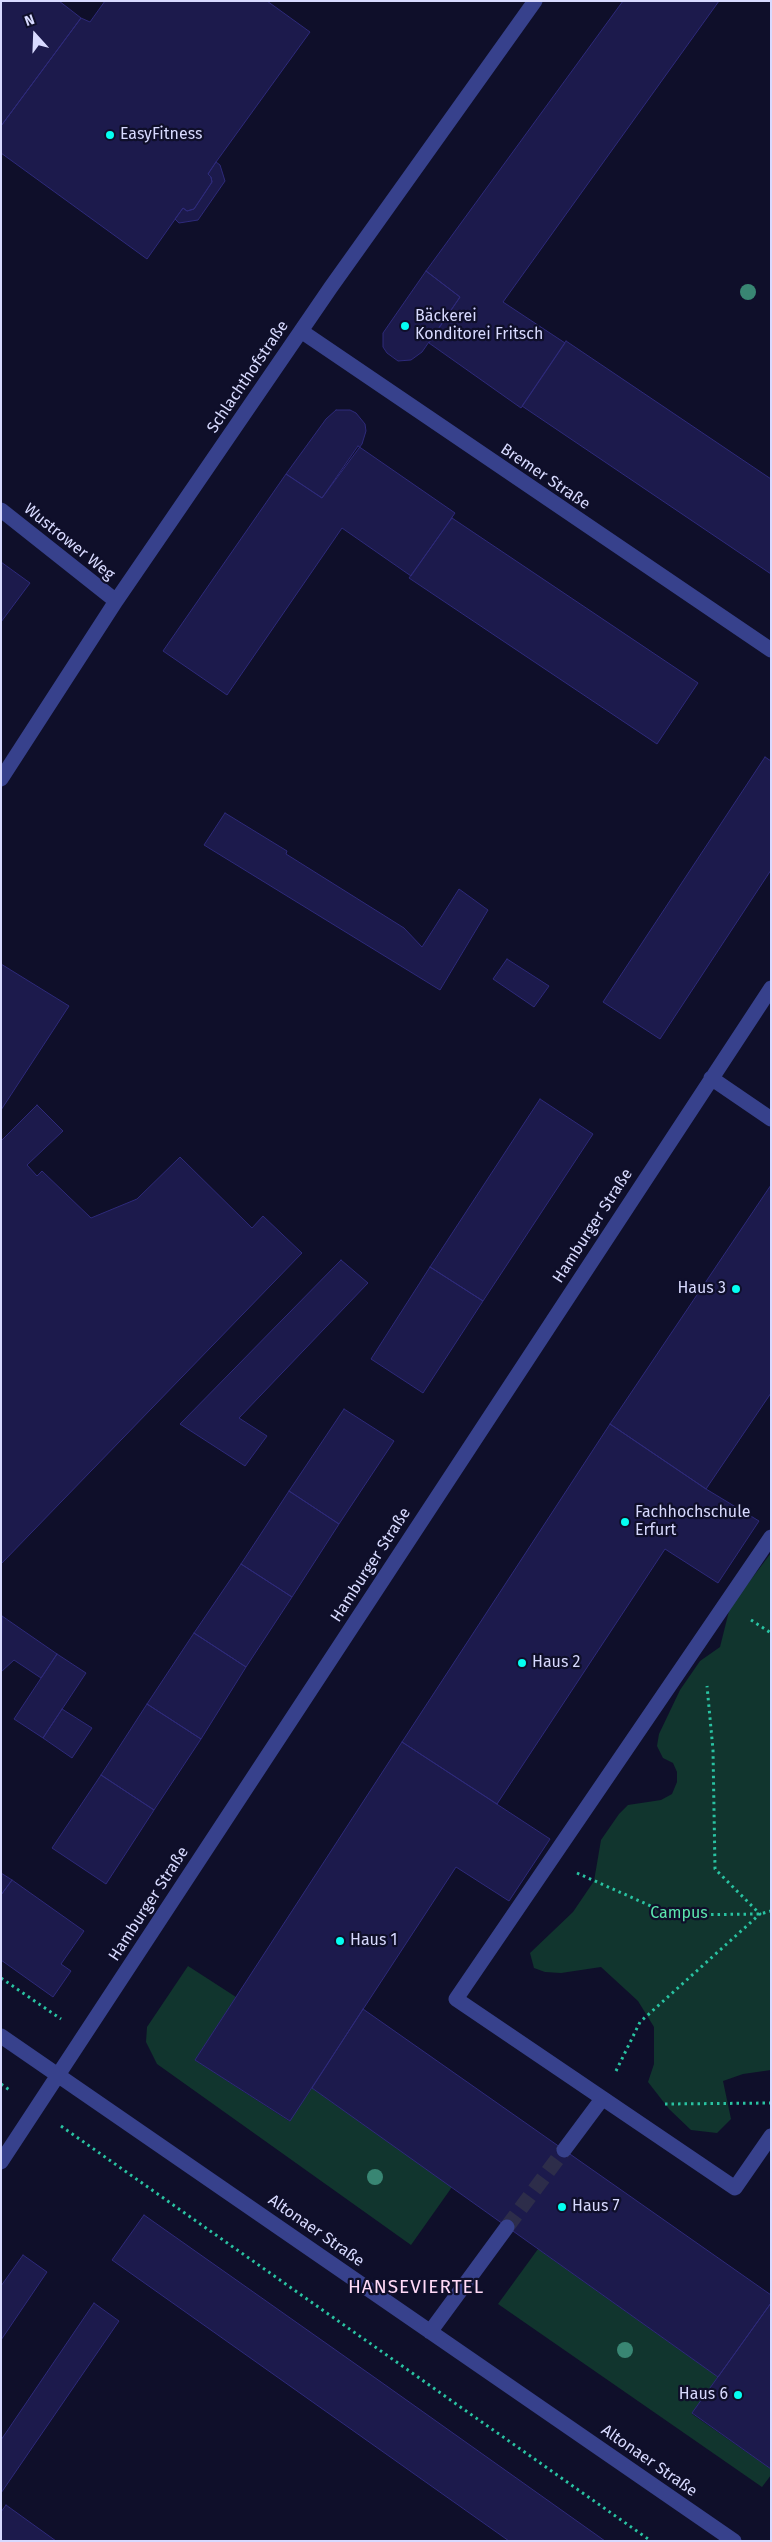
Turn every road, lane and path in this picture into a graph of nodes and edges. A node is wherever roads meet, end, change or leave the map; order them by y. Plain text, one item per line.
1 (535, 1) edge
2 (301, 332) junction
3 (1, 510) edge
4 (116, 601) junction
5 (771, 650) edge
6 (1, 779) edge
7 (771, 988) edge
8 (712, 1078) junction
9 (771, 1119) edge
10 (771, 1537) edge
11 (706, 1680) dead end
12 (549, 1861) junction
13 (771, 1911) edge
14 (760, 1914) junction
15 (1, 1978) edge
16 (84, 2035) junction
17 (1, 2036) edge
18 (58, 2074) junction
19 (1, 2084) edge
20 (602, 2099) junction
21 (771, 2103) edge
22 (662, 2104) dead end
23 (36, 2108) junction
24 (771, 2136) edge
25 (564, 2150) tunnel mouth
26 (1, 2162) edge
27 (507, 2227) tunnel mouth
28 (430, 2332) junction
29 (651, 2541) edge
30 (734, 2541) edge

1 - 2 street, Schlachthofstraße
2 - 4 street, Schlachthofstraße
2 - 5 street, Bremer Straße
3 - 4 street, Wustrower Weg
4 - 6 street, Schlachthofstraße
7 - 8 street, Hamburger Straße
8 - 9 street
8 - 16 street, Hamburger Straße
10 - 12 street
11 - 14 path
12 - 14 path
12 - 20 street
13 - 14 path
14 - 20 path
15 - 16 path
16 - 18 street, Hamburger Straße
17 - 18 street, Altonaer Straße
18 - 23 street, Hamburger Straße
18 - 28 street, Altonaer Straße
19 - 23 path
20 - 24 street
20 - 25 street
21 - 22 path
23 - 26 street, Hamburger Straße
23 - 29 path
27 - 28 street
28 - 30 street, Altonaer Straße

